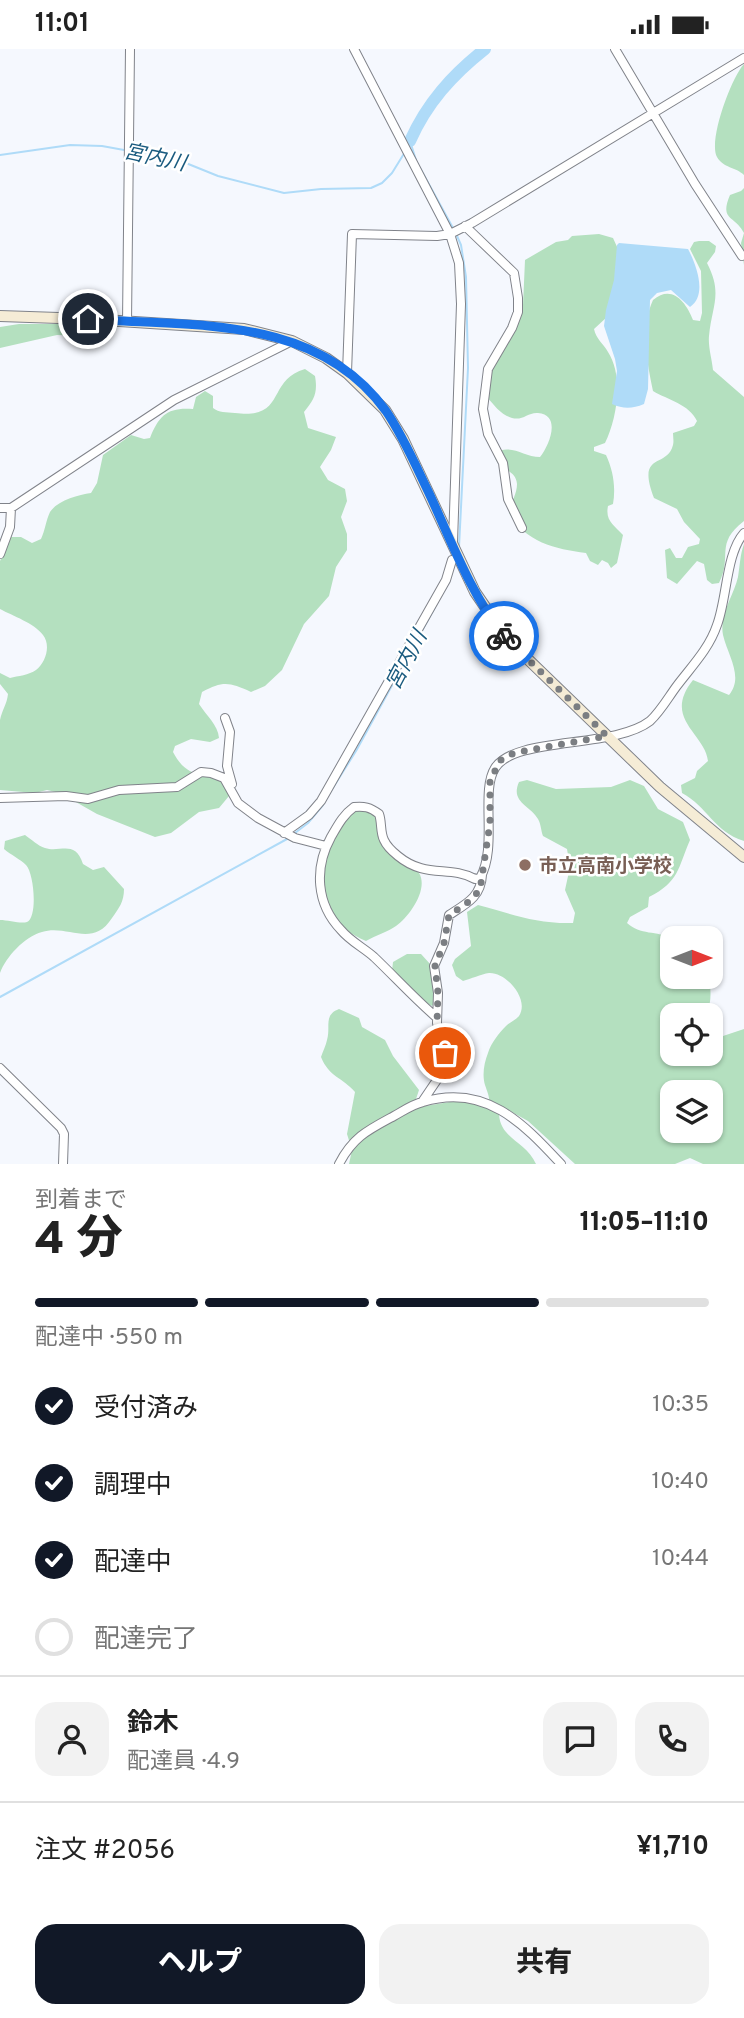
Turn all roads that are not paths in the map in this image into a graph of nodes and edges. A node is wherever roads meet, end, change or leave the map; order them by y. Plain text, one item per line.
1 (130, 49) edge
2 (354, 49) edge
3 (615, 49) edge
4 (744, 58) edge
5 (653, 113) junction
6 (465, 226) junction
7 (450, 234) junction
8 (742, 256) dead end
9 (0, 316) edge
10 (127, 322) junction
11 (292, 341) junction
12 (347, 373) junction
13 (0, 508) edge
14 (11, 508) junction
15 (522, 528) dead end
16 (744, 533) edge
17 (0, 554) edge
18 (455, 556) junction
19 (225, 718) dead end
20 (607, 736) junction
21 (232, 790) junction
22 (0, 798) edge
23 (288, 835) junction
24 (326, 846) junction
25 (744, 857) edge
26 (482, 875) junction
27 (436, 1017) junction
28 (0, 1068) edge
29 (422, 1102) junction
30 (345, 1152) junction
31 (63, 1164) edge
32 (338, 1164) edge
33 (348, 1164) edge
34 (561, 1164) edge

1 - 10 street
2 - 7 street
3 - 5 street
4 - 5 street
5 - 6 street
5 - 8 street
6 - 7 street
6 - 15 street
7 - 12 street
7 - 18 street
9 - 10 street
10 - 11 street
11 - 12 street
11 - 14 street
12 - 18 street
13 - 14 street
14 - 17 street
16 - 20 street
18 - 20 street
18 - 23 street
19 - 21 street
20 - 25 street
20 - 26 street
21 - 22 street
21 - 23 street
23 - 24 street
24 - 26 street
24 - 27 street
26 - 27 street
27 - 29 street
28 - 31 street
29 - 30 street
29 - 34 street
30 - 32 street
30 - 33 street

